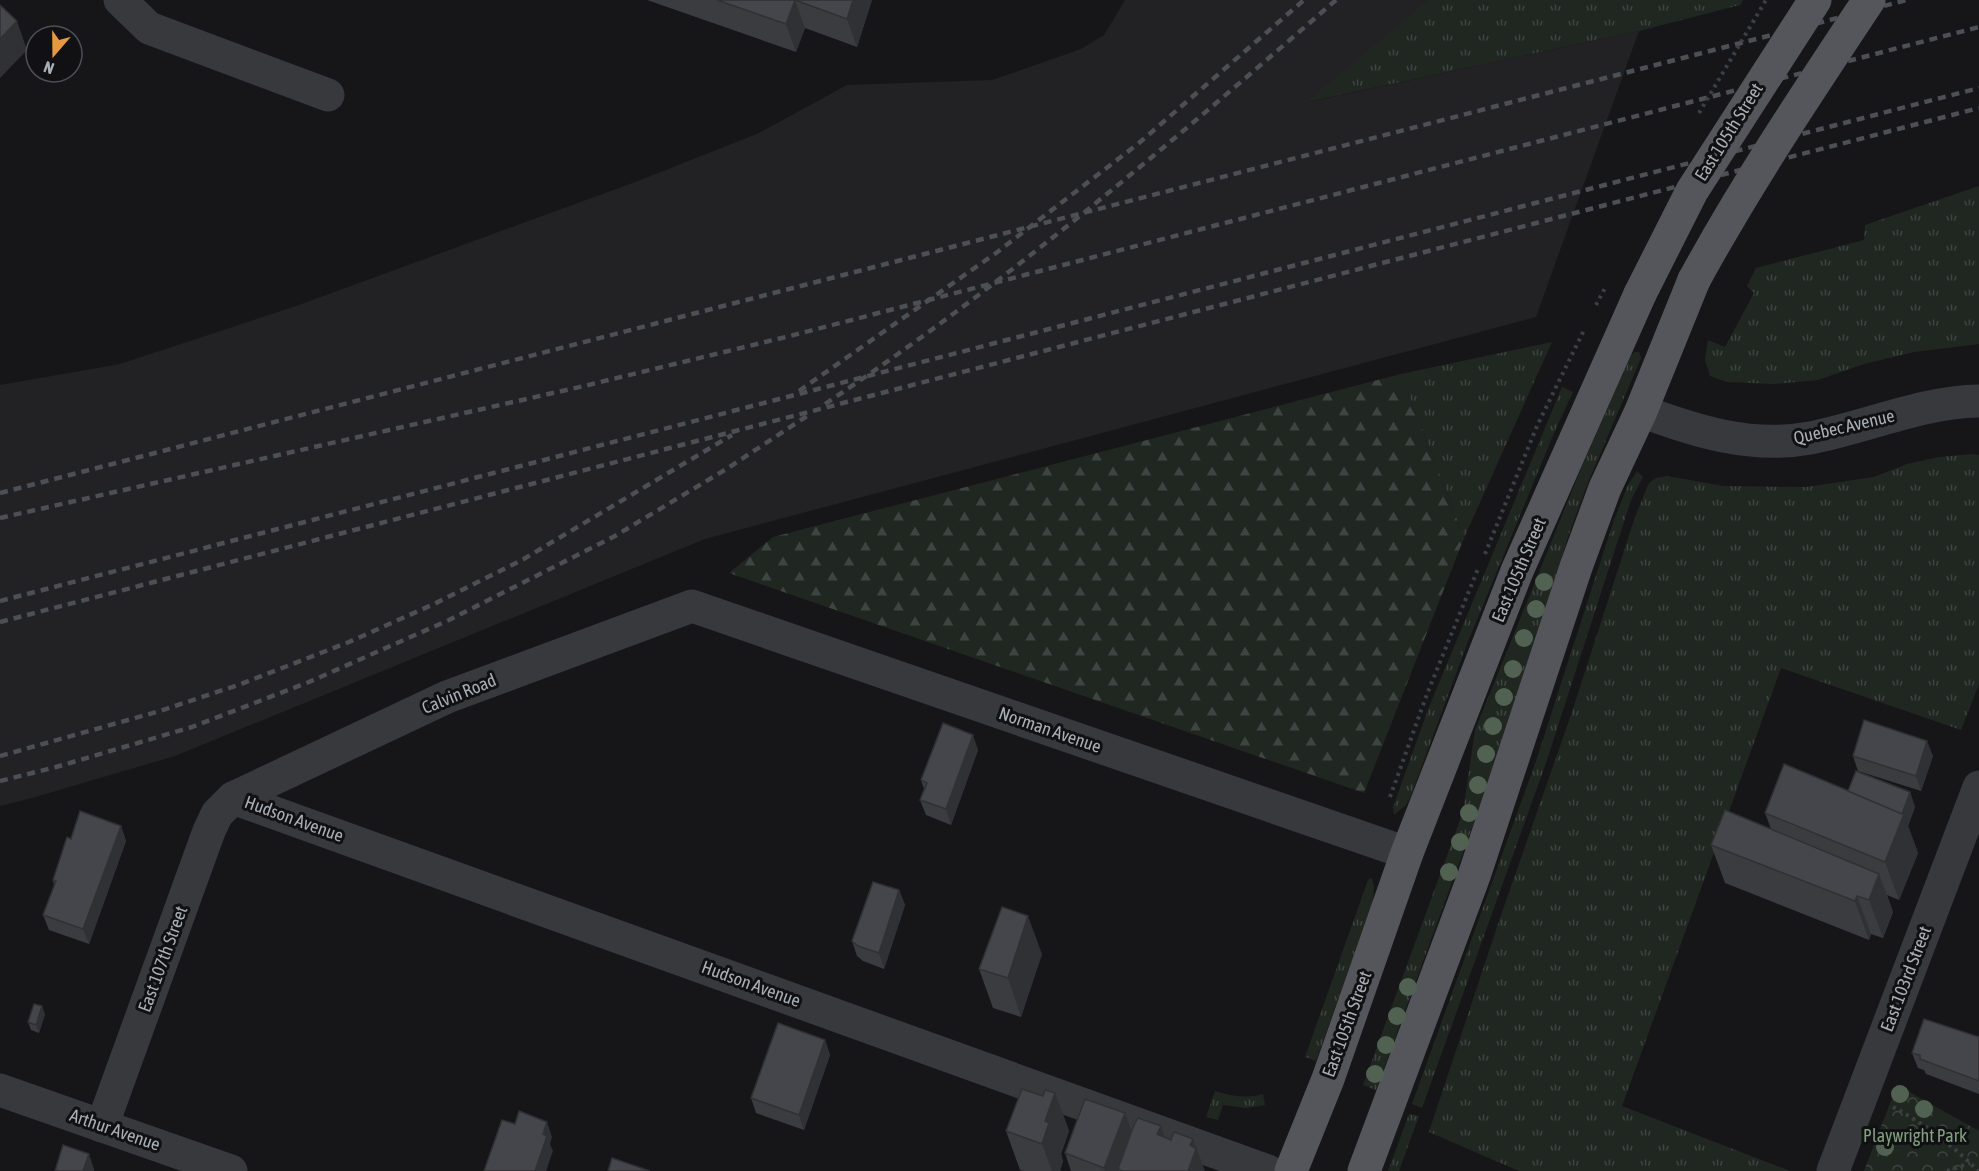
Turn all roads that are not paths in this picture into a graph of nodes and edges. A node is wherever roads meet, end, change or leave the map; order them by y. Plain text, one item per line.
1 (120, 0) edge
2 (1815, 0) edge
3 (1869, 0) edge
4 (328, 95) dead end
5 (1979, 402) edge
6 (1641, 411) junction
7 (692, 606) joint
8 (1979, 788) edge
9 (233, 798) junction
10 (1407, 853) junction
11 (0, 1090) edge
12 (102, 1126) junction
13 (231, 1171) edge
14 (1268, 1171) edge
15 (1291, 1171) edge
16 (1364, 1171) edge
17 (1833, 1171) edge

1 - 4 street
2 - 10 main road, East 105th Street, bridge
3 - 6 main road, bridge
5 - 6 street, Quebec Avenue
6 - 16 main road
7 - 9 street, Calvin Road
7 - 10 street, Norman Avenue
8 - 17 street, East 103rd Street
9 - 12 street, East 107th Street
9 - 14 street, Hudson Avenue
10 - 15 main road, East 105th Street
11 - 12 street, Arthur Avenue
12 - 13 street, Arthur Avenue

